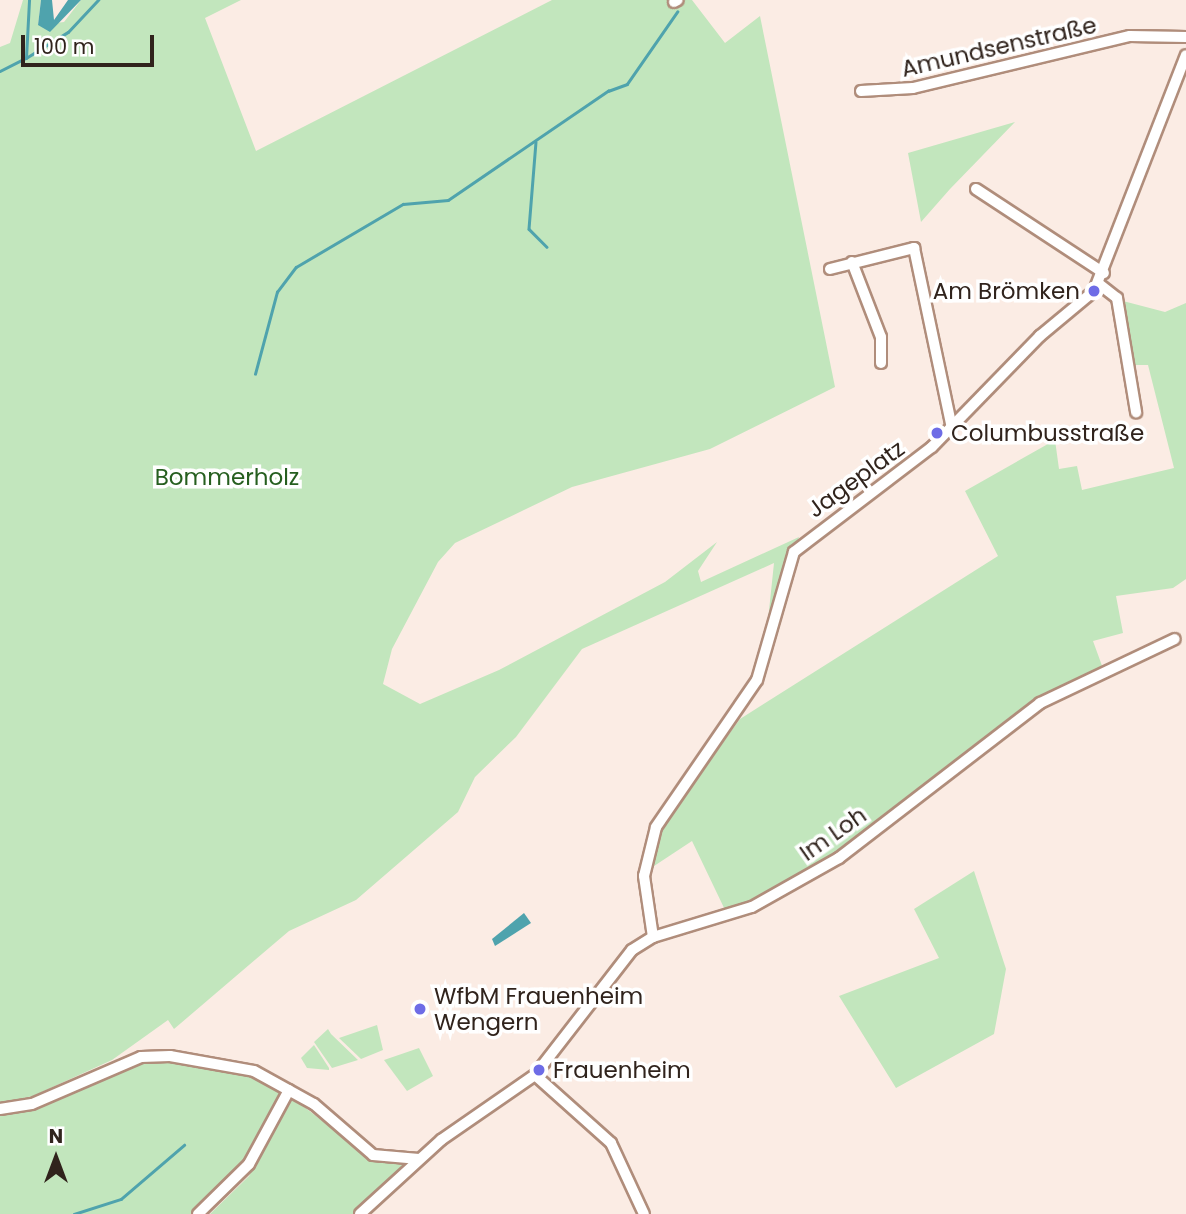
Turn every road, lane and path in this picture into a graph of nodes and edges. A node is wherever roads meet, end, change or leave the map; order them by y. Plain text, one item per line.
1 (1186, 37) edge
2 (1186, 55) edge
3 (861, 92) dead end
4 (976, 189) dead end
5 (852, 262) junction
6 (830, 269) dead end
7 (1104, 273) junction
8 (1099, 284) junction
9 (881, 363) dead end
10 (1136, 412) dead end
11 (951, 424) junction
12 (1175, 639) dead end
13 (653, 937) junction
14 (535, 1075) junction
15 (289, 1090) junction
16 (0, 1109) edge
17 (419, 1159) junction
18 (198, 1214) edge
19 (360, 1214) edge
20 (644, 1214) edge

1 - 3 street, Amundsenstraße
2 - 7 street, Jageplatz
4 - 7 street
5 - 6 street
5 - 9 street
5 - 11 street
7 - 8 street, Jageplatz
8 - 10 street
8 - 11 street, Jageplatz
11 - 13 street, Jageplatz
12 - 13 street, Im Loh
13 - 14 street, Im Loh
14 - 17 street, Im Loh
14 - 20 street
15 - 16 street
15 - 17 street
15 - 18 street
17 - 19 street, Im Loh

